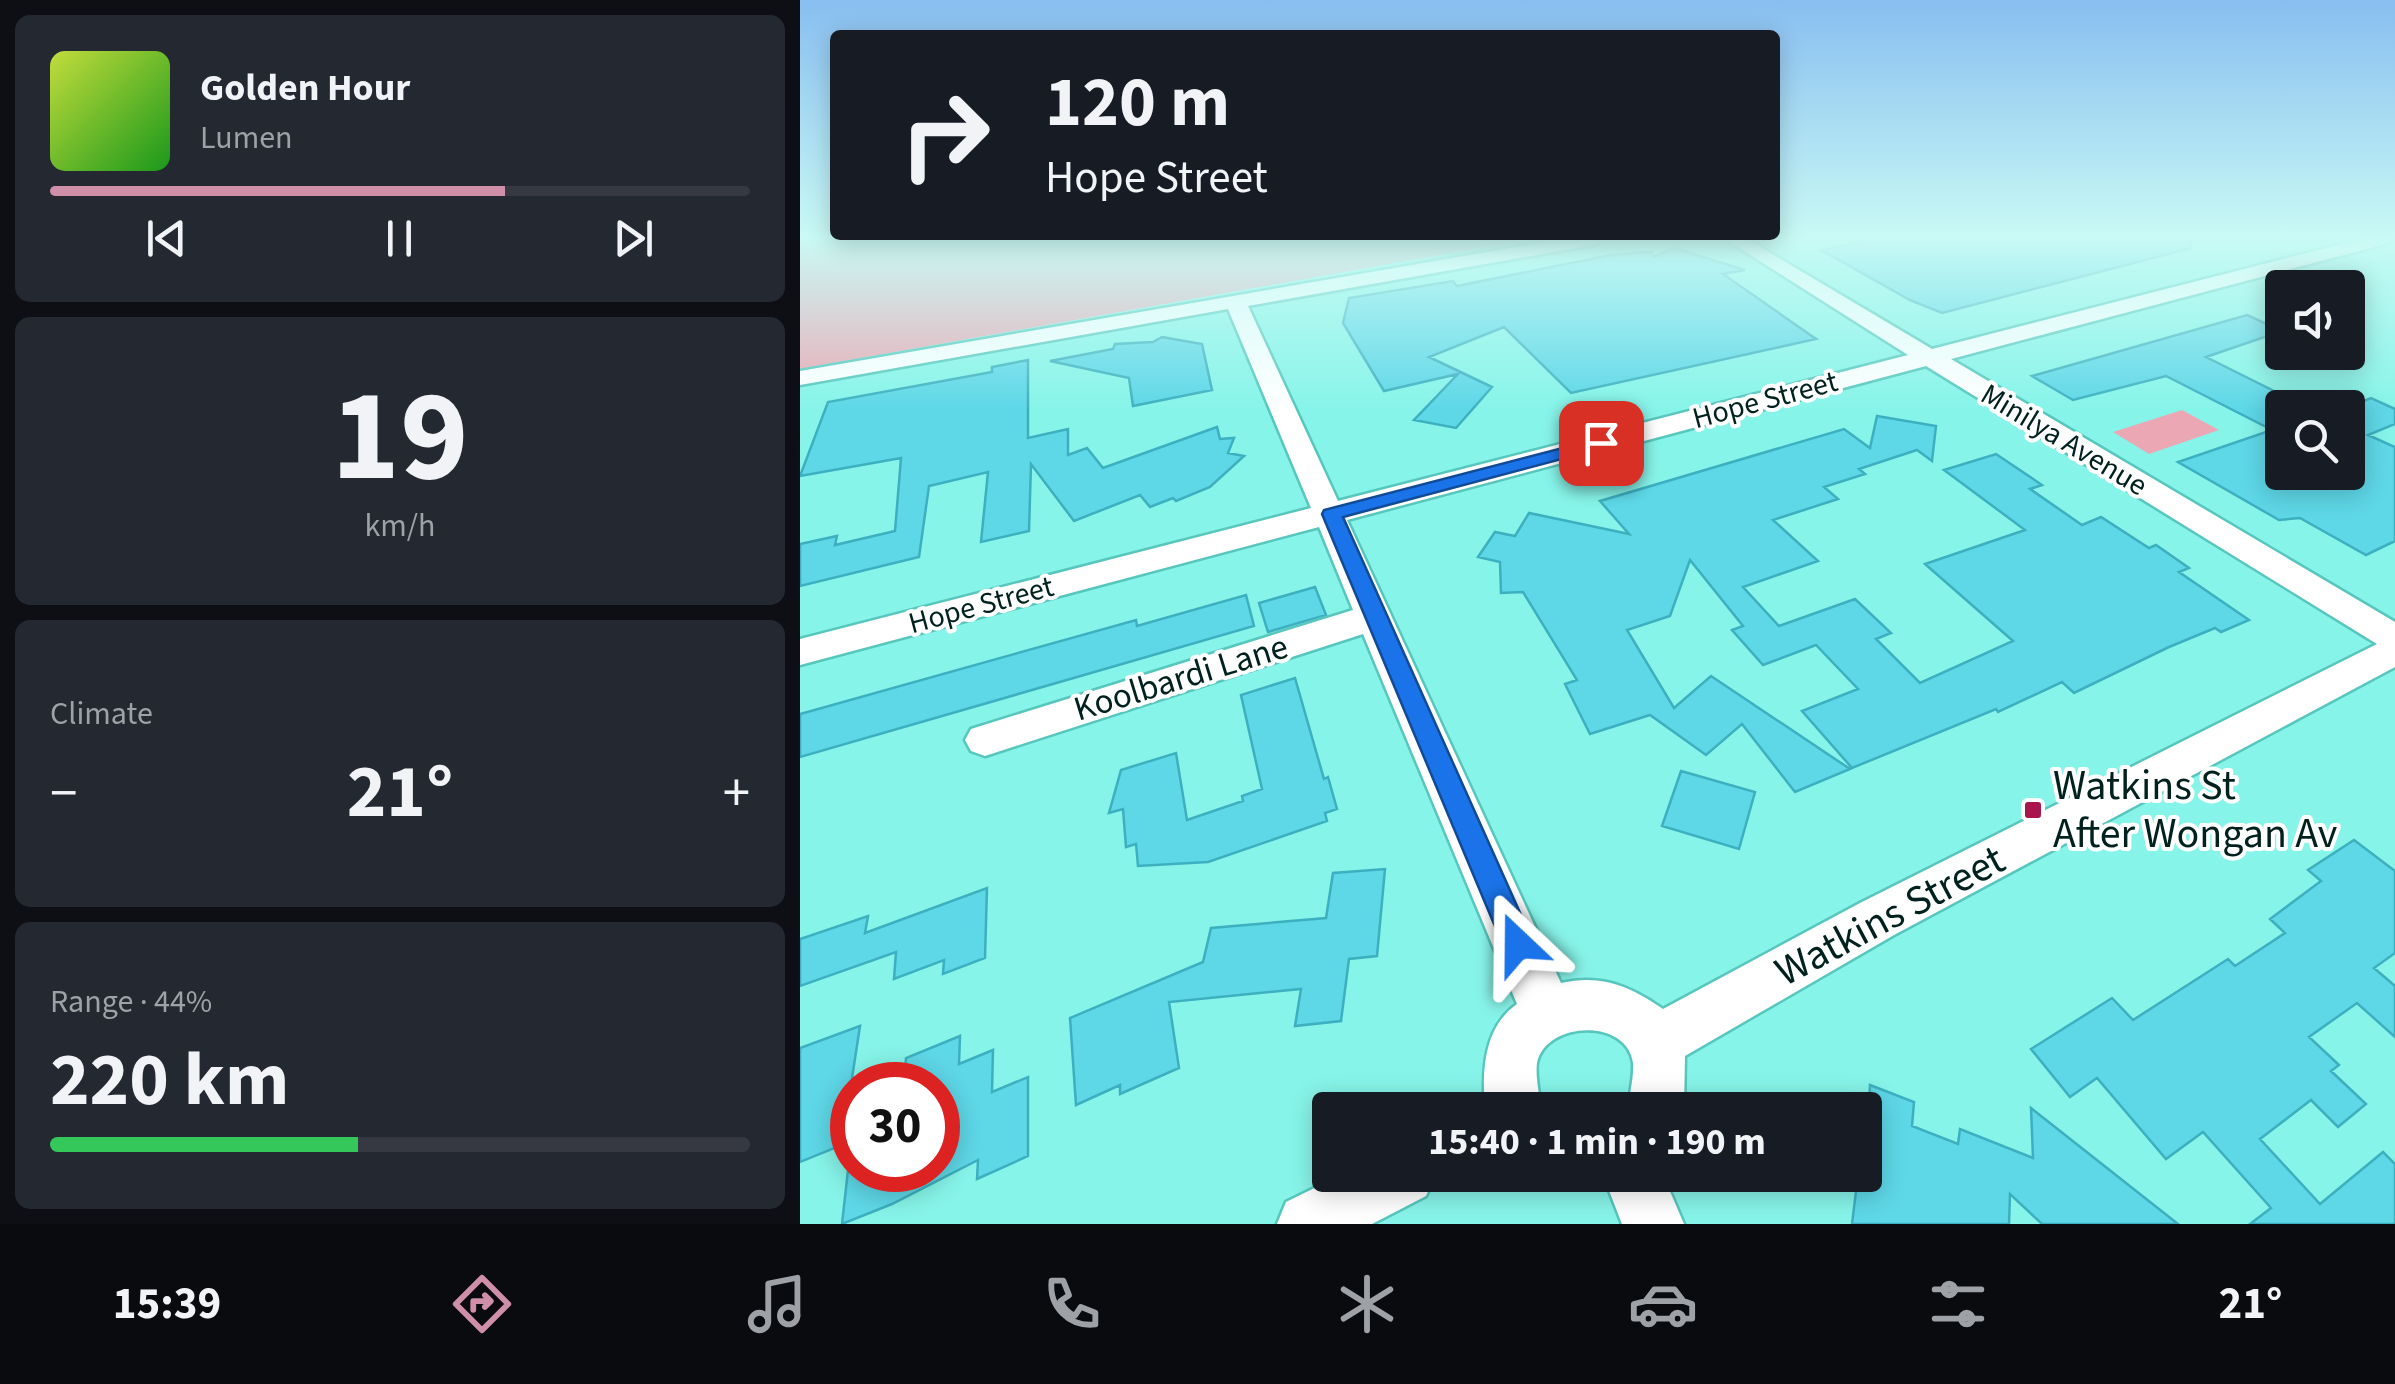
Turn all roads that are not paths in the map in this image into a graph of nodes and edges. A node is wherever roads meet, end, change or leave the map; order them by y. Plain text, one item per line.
1 (1263, 296) edge
2 (1827, 296) edge
3 (2164, 296) edge
4 (1235, 301) junction
5 (1927, 358) junction
6 (800, 378) edge
7 (1332, 514) junction
8 (1375, 614) junction
9 (2395, 640) edge
10 (2395, 651) edge
11 (800, 652) edge
12 (985, 740) dead end
13 (1547, 1012) junction
14 (1654, 1044) junction
15 (1511, 1092) edge
16 (1662, 1092) edge
17 (1371, 1192) edge
18 (1640, 1192) edge
19 (1308, 1224) edge
20 (1653, 1224) edge

1 - 4 street
2 - 5 street, Minilya Avenue
3 - 5 street, Hope Street
4 - 6 street
4 - 7 street
5 - 7 street, Hope Street
5 - 9 street, Minilya Avenue
7 - 8 street
7 - 11 street, Hope Street
8 - 12 street, Koolbardi Lane
8 - 13 street
10 - 14 street, Watkins Street
13 - 14 street
13 - 15 street
14 - 16 street
17 - 19 street
18 - 20 street

